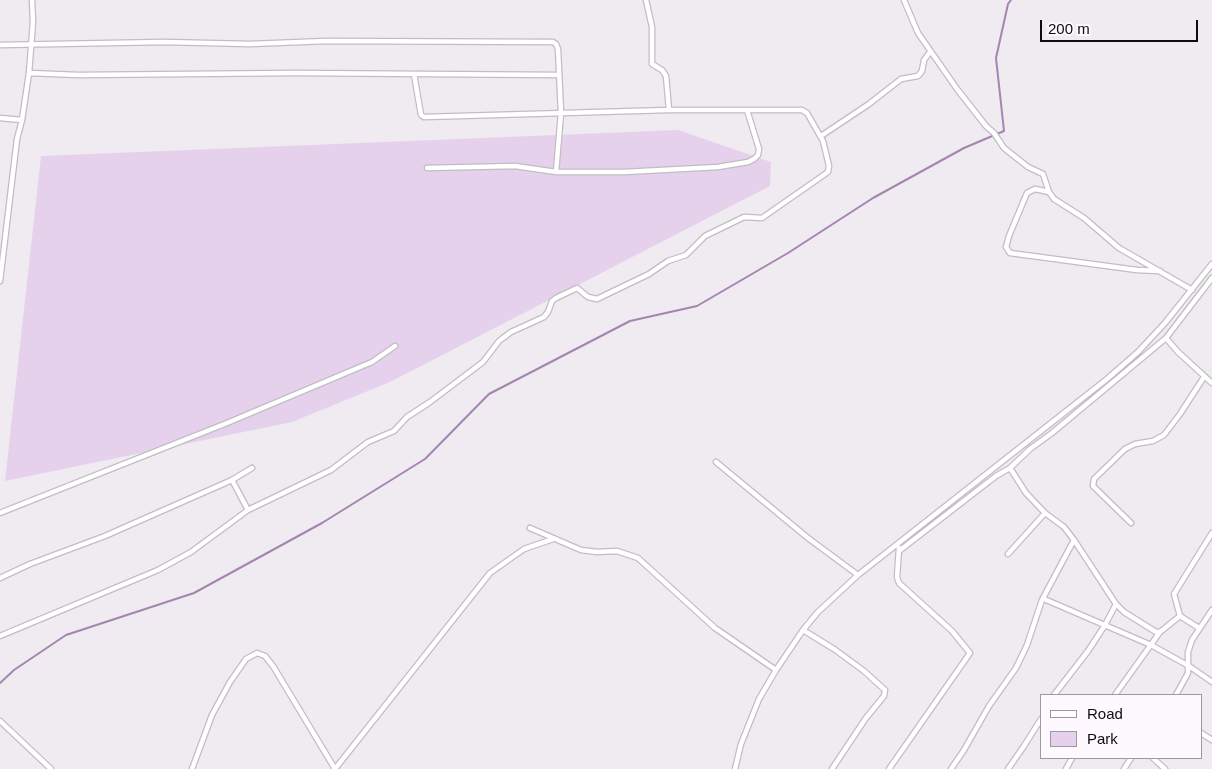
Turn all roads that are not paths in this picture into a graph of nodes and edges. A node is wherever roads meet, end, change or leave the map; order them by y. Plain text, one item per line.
1 (32, 0) edge
2 (646, 0) edge
3 (904, 0) edge
4 (32, 44) junction
5 (0, 45) edge
6 (930, 52) junction
7 (28, 73) junction
8 (414, 74) junction
9 (559, 74) junction
10 (669, 110) junction
11 (747, 110) junction
12 (561, 112) junction
13 (0, 118) edge
14 (22, 120) junction
15 (821, 136) junction
16 (427, 168) dead end
17 (556, 172) junction
18 (1049, 192) junction
19 (1212, 264) edge
20 (1161, 271) junction
21 (0, 274) edge
22 (1212, 278) edge
23 (0, 281) edge
24 (1192, 290) junction
25 (1166, 338) junction
26 (395, 346) dead end
27 (1204, 377) junction
28 (1212, 383) edge
29 (716, 462) dead end
30 (252, 468) dead end
31 (1010, 468) junction
32 (232, 480) junction
33 (248, 510) junction
34 (0, 513) edge
35 (1046, 513) junction
36 (1131, 522) dead end
37 (530, 528) dead end
38 (1212, 533) edge
39 (553, 538) junction
40 (1074, 540) junction
41 (899, 544) junction
42 (899, 551) junction
43 (1008, 554) dead end
44 (858, 575) junction
45 (0, 578) edge
46 (1044, 599) junction
47 (1116, 604) junction
48 (1212, 610) edge
49 (1180, 616) junction
50 (1105, 625) junction
51 (1199, 628) junction
52 (803, 630) junction
53 (1160, 632) junction
54 (0, 636) edge
55 (1151, 645) junction
56 (1189, 666) junction
57 (776, 670) junction
58 (1212, 682) edge
59 (1055, 694) edge
60 (1116, 694) edge
61 (1177, 694) edge
62 (0, 721) edge
63 (1040, 721) edge
64 (1154, 759) edge
65 (50, 769) edge
66 (192, 769) edge
67 (335, 769) edge
68 (735, 769) edge
69 (832, 769) edge
70 (889, 769) edge
71 (951, 769) edge
72 (1008, 769) edge
73 (1165, 769) edge

1 - 4 street
2 - 10 street
3 - 6 street
4 - 5 street
4 - 7 street
4 - 9 street
6 - 15 street
6 - 18 street
7 - 8 street
7 - 14 street
8 - 9 street
8 - 12 street
9 - 12 street
10 - 11 street
10 - 12 street
11 - 15 street
11 - 17 street
12 - 17 street
13 - 14 street
14 - 21 street
15 - 33 street
16 - 17 street
18 - 20 street
18 - 20 street
19 - 24 street
20 - 24 street
21 - 23 street
22 - 25 street
24 - 41 street
25 - 27 street
25 - 31 street
26 - 34 street
27 - 28 street
27 - 36 street
29 - 44 street
30 - 32 street
31 - 35 street
31 - 42 street
32 - 33 street
32 - 45 street
33 - 54 street
35 - 40 street
35 - 43 street
37 - 39 street
38 - 49 street
39 - 57 street
39 - 67 street
40 - 46 street
40 - 47 street
41 - 42 street
41 - 44 street
42 - 70 street
44 - 52 street
46 - 50 street
46 - 71 street
47 - 50 street
47 - 53 street
48 - 51 street
49 - 51 street
49 - 53 street
50 - 55 street
50 - 59 street
51 - 56 street
52 - 57 street
52 - 69 street
53 - 55 street
55 - 56 street
55 - 60 street
56 - 58 street
56 - 61 street
57 - 68 street
62 - 65 street
63 - 72 street
64 - 73 street
66 - 67 street

